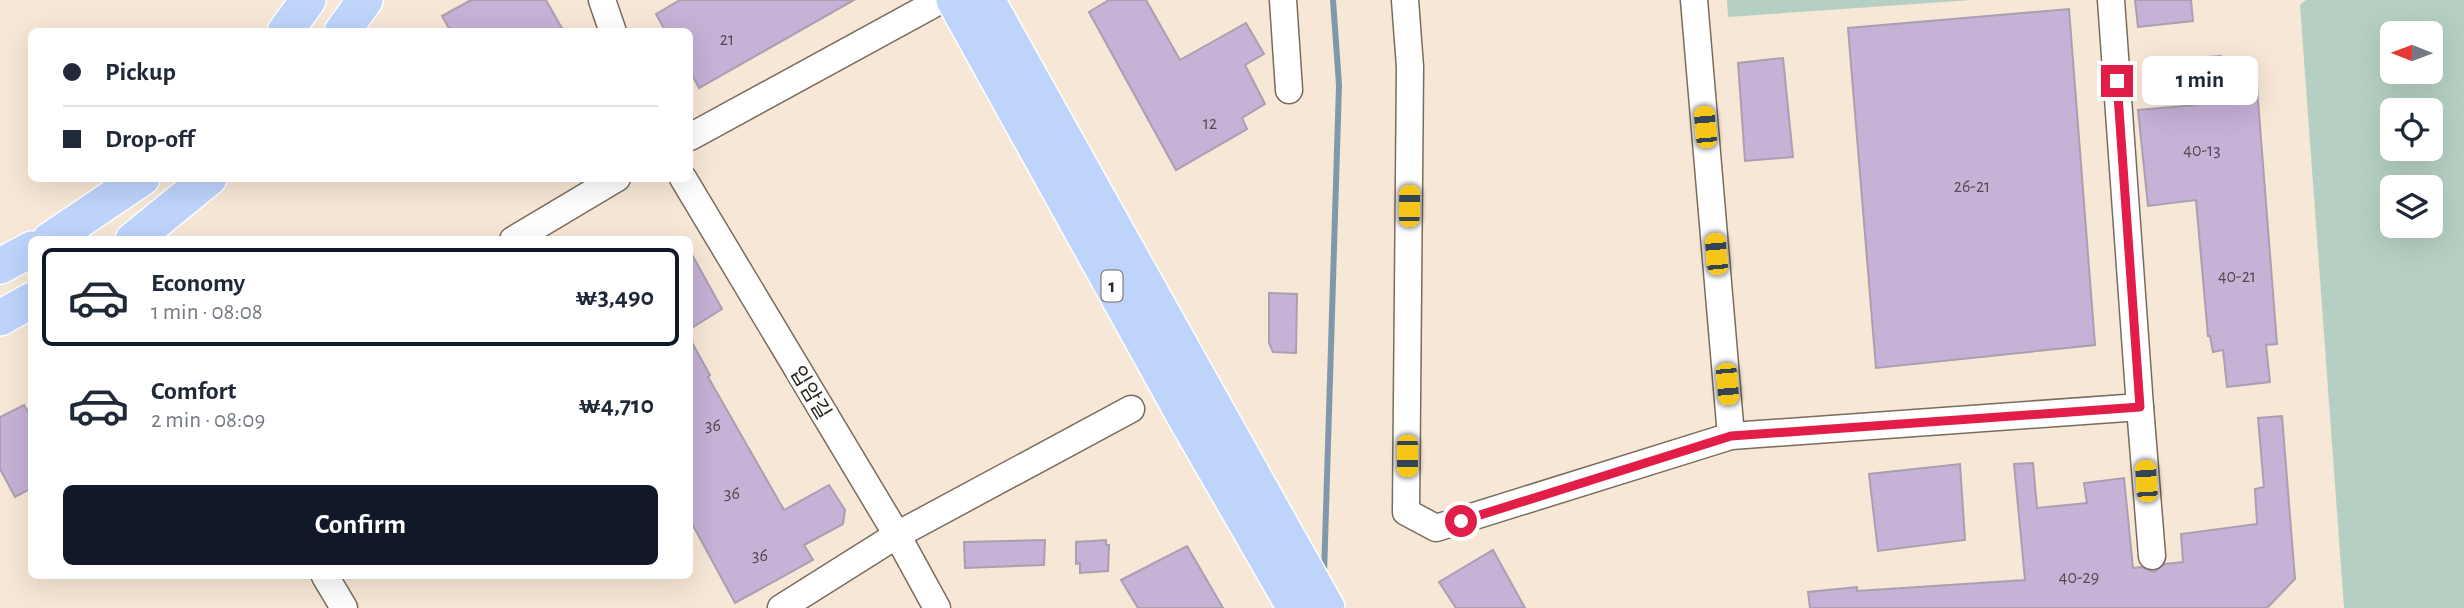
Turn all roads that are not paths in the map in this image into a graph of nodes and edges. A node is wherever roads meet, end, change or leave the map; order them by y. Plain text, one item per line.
1 (308, 0) edge
2 (365, 0) edge
3 (602, 0) edge
4 (941, 0) edge
5 (954, 0) edge
6 (987, 0) edge
7 (1283, 0) edge
8 (1405, 0) edge
9 (1694, 0) edge
10 (2111, 0) edge
11 (288, 28) edge
12 (345, 28) edge
13 (611, 28) edge
14 (1289, 90) dead end
15 (693, 135) edge
16 (136, 182) edge
17 (204, 182) edge
18 (610, 182) edge
19 (685, 182) edge
20 (56, 236) edge
21 (138, 236) edge
22 (520, 236) edge
23 (28, 251) edge
24 (0, 266) edge
25 (28, 302) edge
26 (0, 318) edge
27 (2140, 407) junction
28 (1131, 409) dead end
29 (1731, 436) junction
30 (897, 535) junction
31 (2152, 556) dead end
32 (327, 579) edge
33 (344, 608) edge
34 (780, 608) edge
35 (937, 608) edge
36 (1295, 608) edge
37 (1327, 608) edge

1 - 11 main road
2 - 12 main road
3 - 13 street
4 - 15 street
5 - 36 main road, 1
6 - 37 main road, 1
7 - 14 street
8 - 29 street
9 - 29 street
10 - 27 street
16 - 20 main road
17 - 21 main road
18 - 22 street
19 - 30 street, 입암길
23 - 24 main road
25 - 26 main road
27 - 29 street
27 - 31 street
28 - 30 street
30 - 34 street
30 - 35 street, 입암길
32 - 33 street

